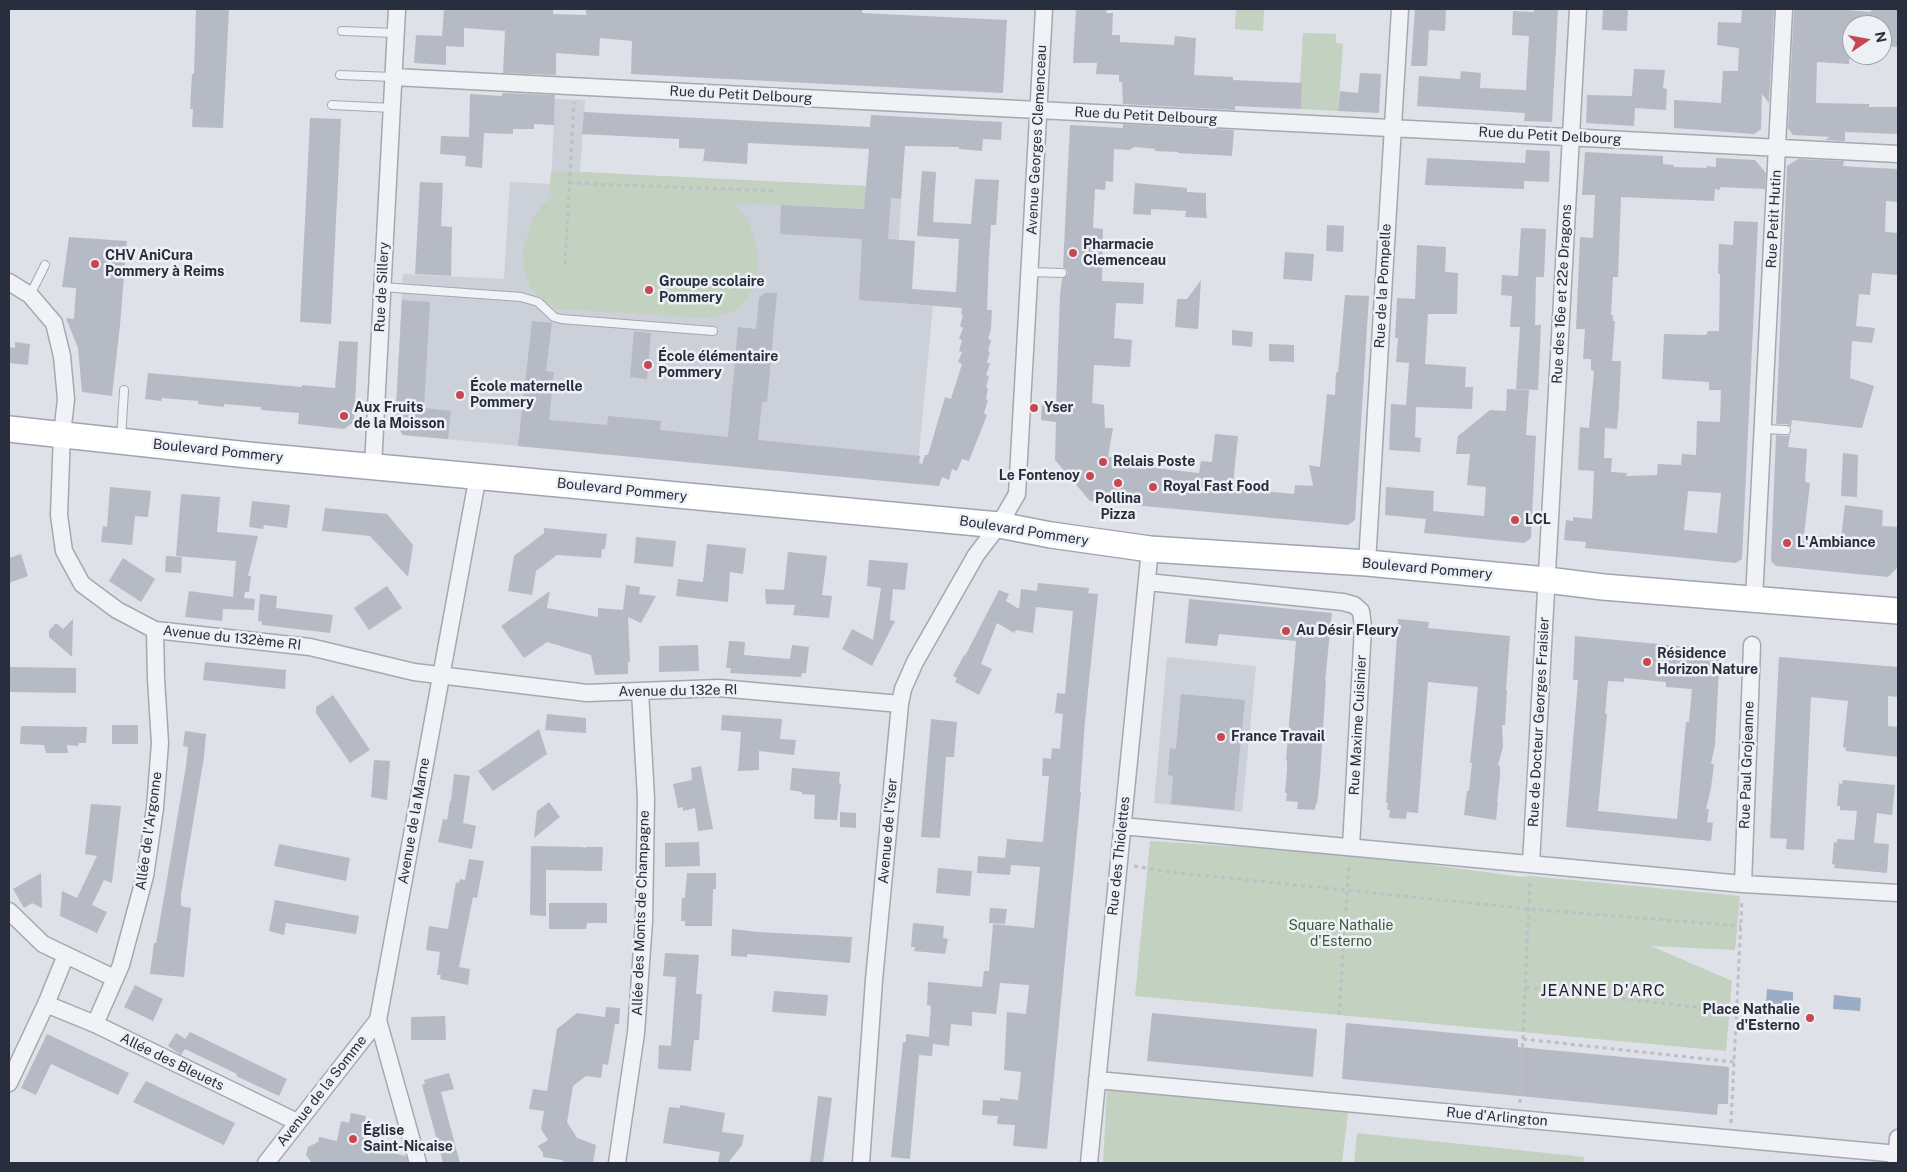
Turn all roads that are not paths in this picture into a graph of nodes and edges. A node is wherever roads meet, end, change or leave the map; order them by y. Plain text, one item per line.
1 (397, 9) edge
2 (1044, 9) edge
3 (1400, 9) edge
4 (1578, 9) edge
5 (1784, 9) edge
6 (342, 31) dead end
7 (395, 33) junction
8 (340, 75) dead end
9 (393, 77) junction
10 (332, 105) dead end
11 (392, 108) junction
12 (1038, 110) junction
13 (1393, 128) junction
14 (1571, 138) junction
15 (1777, 148) junction
16 (1898, 154) edge
17 (46, 265) dead end
18 (1030, 272) junction
19 (1062, 273) dead end
20 (9, 282) edge
21 (382, 287) junction
22 (30, 295) junction
23 (713, 331) dead end
24 (124, 390) dead end
25 (1763, 428) junction
26 (9, 429) edge
27 (1786, 430) dead end
28 (62, 434) junction
29 (121, 441) junction
30 (373, 466) junction
31 (478, 475) junction
32 (999, 524) junction
33 (1150, 549) junction
34 (1367, 563) junction
35 (1547, 580) junction
36 (1147, 582) junction
37 (1754, 599) junction
38 (1898, 611) edge
39 (155, 630) junction
40 (1752, 645) dead end
41 (448, 676) junction
42 (640, 690) junction
43 (900, 704) junction
44 (1122, 826) junction
45 (1351, 847) junction
46 (1531, 864) junction
47 (1743, 884) junction
48 (1898, 893) edge
49 (9, 911) edge
50 (66, 955) junction
51 (114, 978) junction
52 (46, 1004) junction
53 (378, 1020) junction
54 (95, 1024) junction
55 (1097, 1080) junction
56 (9, 1083) edge
57 (297, 1122) junction
58 (1897, 1153) edge
59 (266, 1163) edge
60 (418, 1163) edge
61 (617, 1163) edge
62 (861, 1163) edge
63 (1089, 1163) edge

1 - 7 street, Rue de Sillery
2 - 12 street, Avenue Georges Clemenceau
3 - 13 street, Rue de la Pompelle
4 - 14 street, Rue des 16e et 22e Dragons
5 - 15 street, Rue Petit Hutin
6 - 7 lane
7 - 9 street, Rue de Sillery
8 - 9 lane
9 - 11 street, Rue de Sillery
9 - 12 street, Rue du Petit Delbourg
10 - 11 lane
11 - 21 street, Rue de Sillery
12 - 13 street, Rue du Petit Delbourg
12 - 18 street, Avenue Georges Clemenceau
13 - 14 street, Rue du Petit Delbourg
13 - 34 street, Rue de la Pompelle
14 - 15 street, Rue du Petit Delbourg
14 - 35 street, Rue des 16e et 22e Dragons
15 - 16 street, Rue du Petit Delbourg
15 - 25 street, Rue Petit Hutin
17 - 22 lane
18 - 19 lane
18 - 32 street, Avenue Georges Clemenceau
20 - 22 street, Avenue du 132ème RI
21 - 23 lane
21 - 30 street, Rue de Sillery
22 - 28 street, Avenue du 132ème RI
24 - 29 lane
25 - 27 lane
25 - 37 street, Rue Petit Hutin
26 - 28 main road, Boulevard Pommery
28 - 29 main road, Boulevard Pommery
28 - 39 street, Avenue du 132ème RI
29 - 30 main road, Boulevard Pommery
30 - 31 main road, Boulevard Pommery
31 - 32 main road, Boulevard Pommery
31 - 41 street, Avenue de la Marne
32 - 33 main road, Boulevard Pommery
32 - 43 street, Avenue de l'Yser
33 - 34 main road, Boulevard Pommery
33 - 36 street, Rue des Thiolettes
34 - 35 main road, Boulevard Pommery
35 - 37 main road, Boulevard Pommery
35 - 46 street, Rue de Docteur Georges Fraisier
36 - 44 street, Rue des Thiolettes
36 - 45 street, Rue Maxime Cuisinier
37 - 38 main road, Boulevard Pommery
39 - 41 street, Avenue du 132ème RI
39 - 51 street, Allée de l'Argonne
40 - 47 street, Rue Paul Grojeanne
41 - 42 street, Avenue du 132e RI
41 - 53 street, Avenue de la Marne
42 - 43 street, Avenue du 132e RI
42 - 61 street, Allée des Monts de Champagne
43 - 62 street, Avenue de l'Yser
44 - 45 street
44 - 55 street, Rue des Thiolettes
45 - 46 street
46 - 47 street
47 - 48 street
49 - 50 street
50 - 51 street
50 - 52 street
51 - 54 street, Allée de l'Argonne
52 - 54 street, Allée des Bleuets
52 - 56 street
53 - 57 street, Avenue de la Somme
53 - 60 street, Avenue de la Marne
54 - 57 street, Allée des Bleuets
55 - 58 street, Rue d'Arlington
55 - 63 street, Rue des Thiolettes
57 - 59 street, Avenue de la Somme

